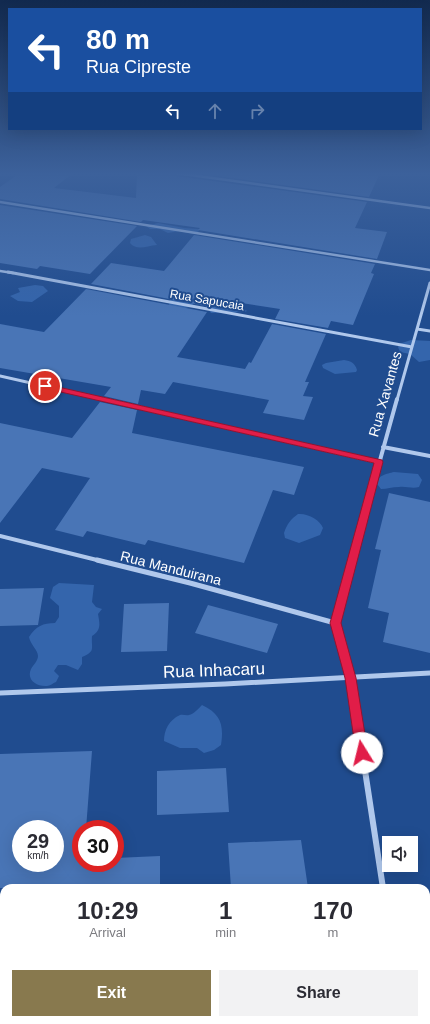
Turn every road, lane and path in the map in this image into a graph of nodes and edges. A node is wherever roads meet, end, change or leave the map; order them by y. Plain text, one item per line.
1 (119, 221) edge
2 (430, 270) edge
3 (0, 271) edge
4 (430, 283) edge
5 (417, 329) junction
6 (430, 331) edge
7 (412, 347) junction
8 (0, 376) edge
9 (383, 447) junction
10 (430, 456) edge
11 (379, 462) junction
12 (0, 536) edge
13 (336, 623) junction
14 (430, 673) edge
15 (350, 678) junction
16 (0, 693) edge
17 (382, 884) edge

1 - 2 street
3 - 7 street, Rua Sapucaia
4 - 5 street, Rua Xavantes
5 - 6 street
5 - 7 street, Rua Xavantes
7 - 9 street, Rua Xavantes
8 - 11 street
9 - 10 street
9 - 11 street, Rua Xavantes
11 - 13 street, Rua Xavantes
12 - 13 street, Rua Manduirana
13 - 15 street, Rua Xavantes
14 - 15 street, Rua Inhacaru
15 - 16 street, Rua Inhacaru
15 - 17 street, Rua Xavantes

